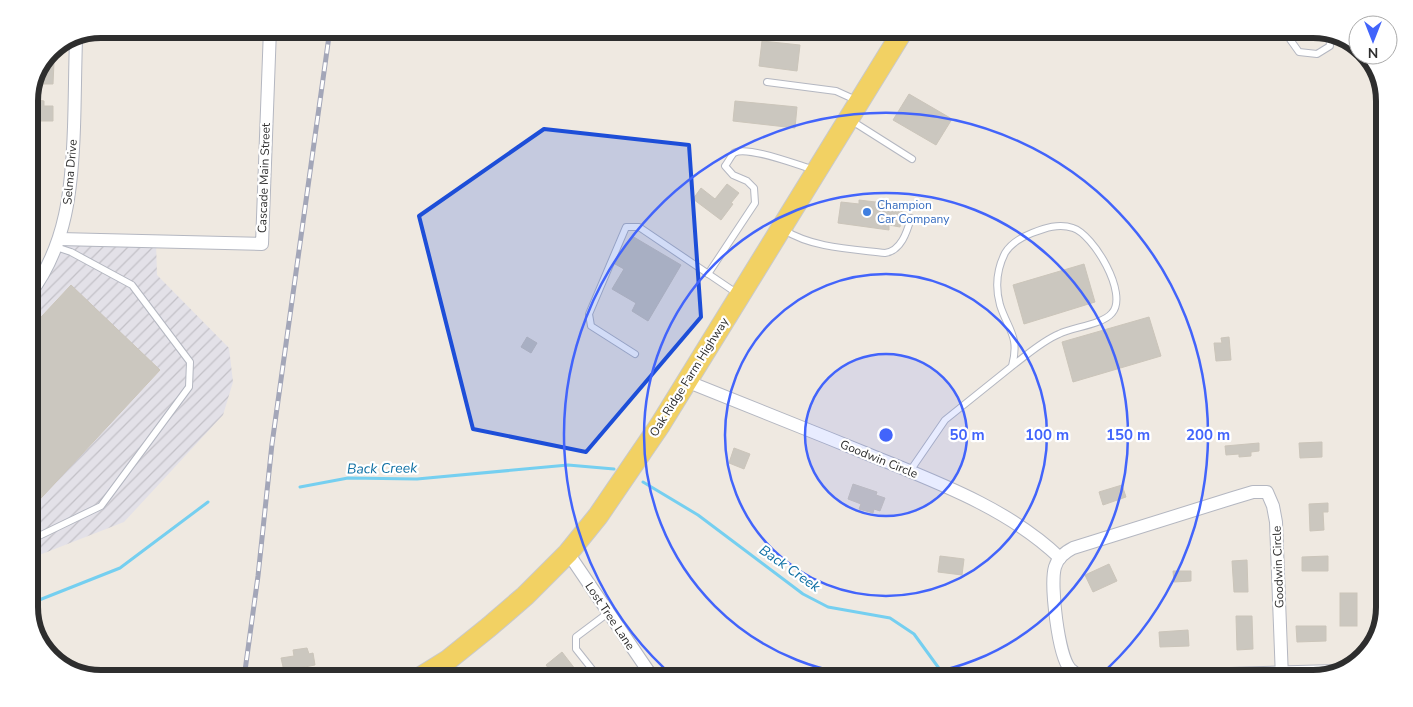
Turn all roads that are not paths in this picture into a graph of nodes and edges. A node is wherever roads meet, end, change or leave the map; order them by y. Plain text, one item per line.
1 (270, 38) edge
2 (898, 38) edge
3 (1289, 38) edge
4 (1330, 40) edge
5 (76, 43) edge
6 (767, 82) dead end
7 (859, 101) junction
8 (848, 119) junction
9 (912, 159) dead end
10 (816, 171) junction
11 (912, 218) dead end
12 (781, 228) junction
13 (57, 243) junction
14 (708, 274) junction
15 (38, 284) edge
16 (739, 295) junction
17 (636, 354) dead end
18 (1012, 366) junction
19 (686, 381) junction
20 (910, 471) junction
21 (38, 536) edge
22 (568, 553) junction
23 (1060, 558) junction
24 (608, 613) junction
25 (432, 670) edge
26 (593, 670) edge
27 (646, 670) edge
28 (1072, 670) edge
29 (1282, 670) edge

1 - 13 street, Cascade Main Street
2 - 7 main road, Oak Ridge Farm Highway
3 - 4 lane
5 - 13 street, Selma Drive
6 - 7 lane
7 - 8 main road, Oak Ridge Farm Highway
8 - 9 lane
8 - 10 main road, Oak Ridge Farm Highway
10 - 12 main road, Oak Ridge Farm Highway
10 - 14 lane
11 - 12 lane
12 - 16 main road, Oak Ridge Farm Highway
13 - 15 street, Selma Drive
13 - 21 lane
14 - 16 lane
14 - 17 lane
16 - 19 main road, Oak Ridge Farm Highway
18 - 18 lane
18 - 20 lane
19 - 20 street, Goodwin Circle
19 - 22 main road, Oak Ridge Farm Highway
20 - 23 street, Goodwin Circle
22 - 24 street, Lost Tree Lane
22 - 25 main road, Oak Ridge Farm Highway
23 - 28 street
23 - 29 street, Goodwin Circle
24 - 26 lane
24 - 27 street, Lost Tree Lane

